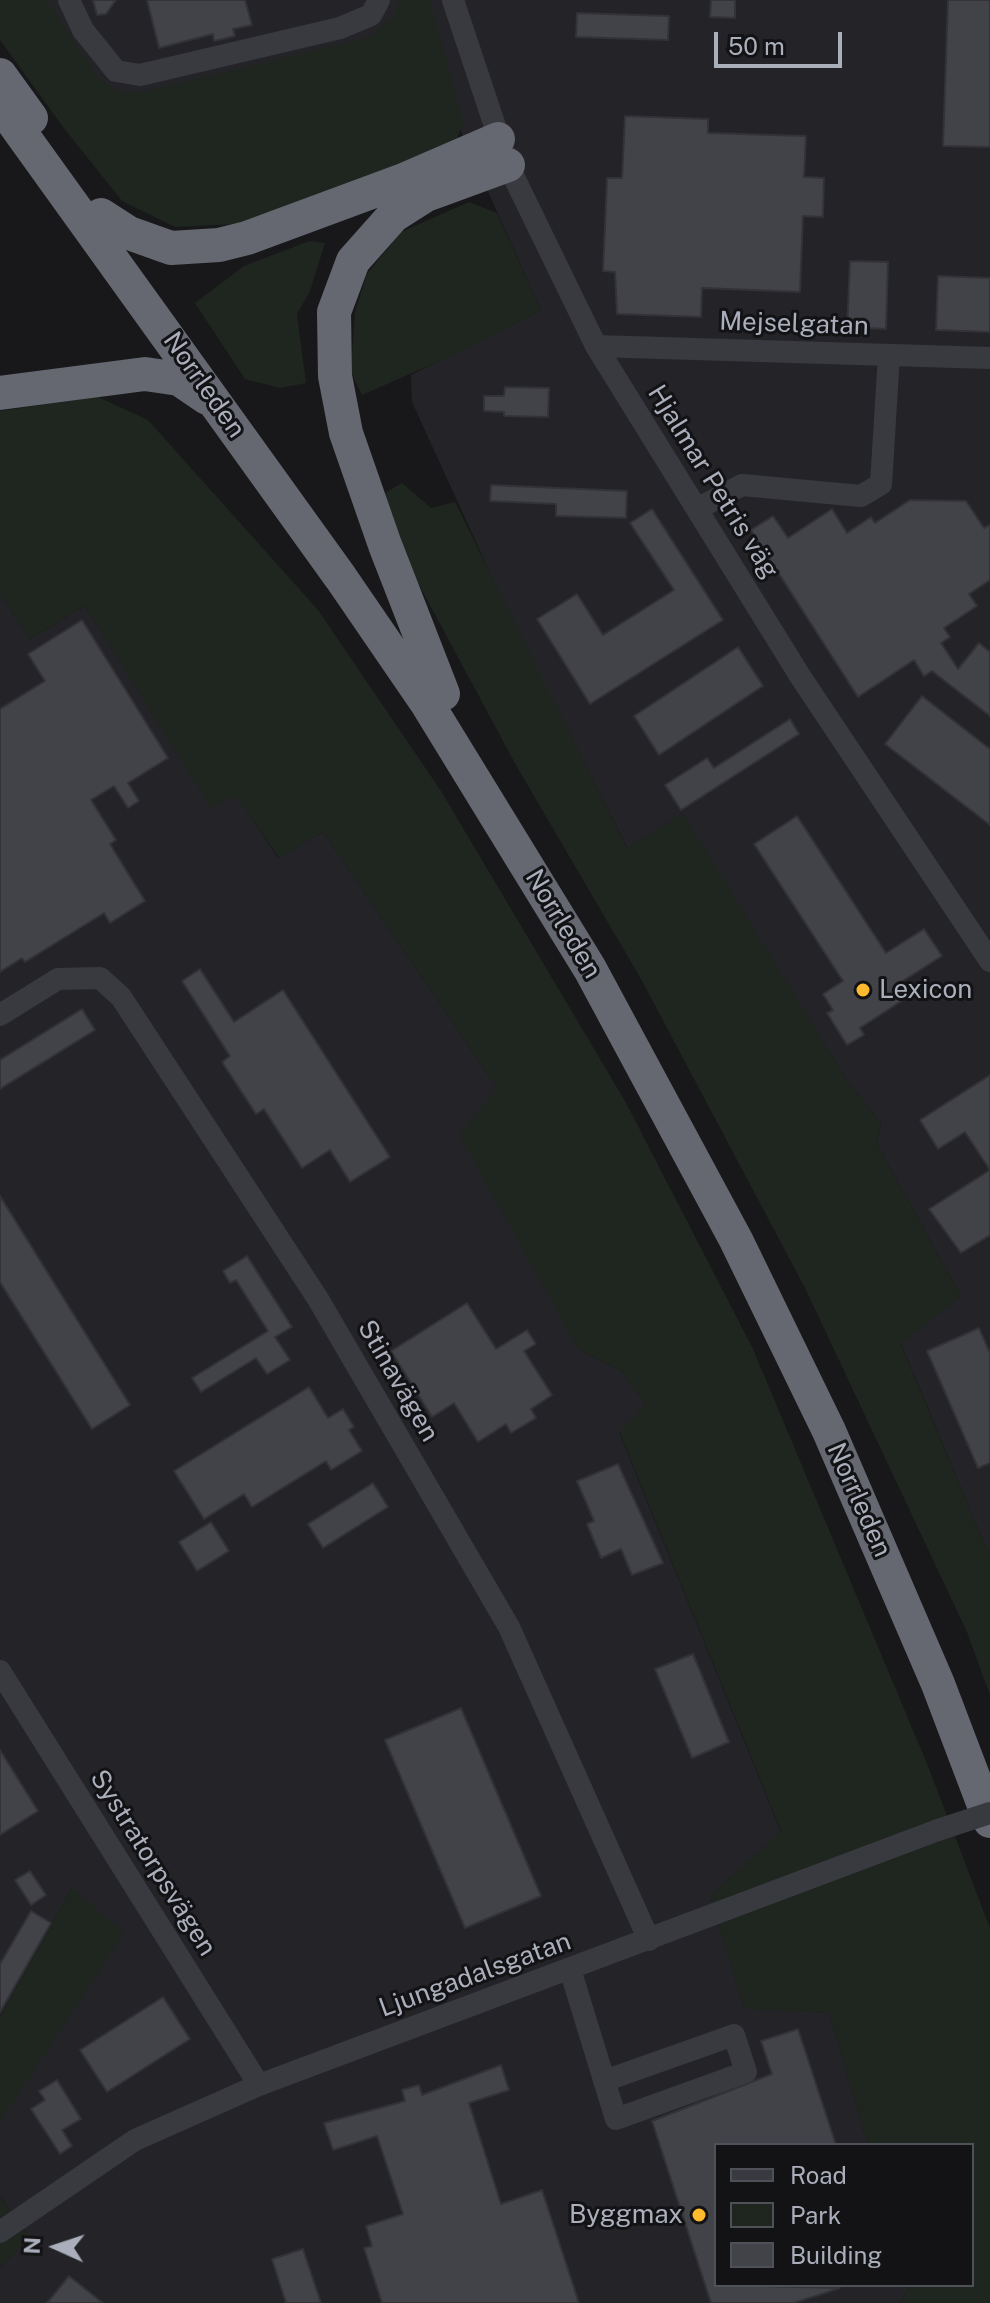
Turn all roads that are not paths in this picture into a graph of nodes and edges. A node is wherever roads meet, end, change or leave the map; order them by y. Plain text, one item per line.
1 (69, 0) edge
2 (379, 0) edge
3 (453, 0) edge
4 (0, 75) edge
5 (0, 104) edge
6 (503, 152) junction
7 (101, 215) junction
8 (596, 346) junction
9 (889, 355) junction
10 (990, 358) edge
11 (0, 393) edge
12 (223, 411) junction
13 (697, 509) junction
14 (443, 694) junction
15 (990, 961) edge
16 (0, 1015) edge
17 (0, 1671) edge
18 (990, 1773) edge
19 (990, 1813) edge
20 (990, 1821) edge
21 (649, 1940) junction
22 (570, 1969) junction
23 (604, 2081) junction
24 (259, 2085) junction
25 (0, 2232) edge

1 - 2 street
3 - 6 street, Hjalmar Petris väg
4 - 7 highway, Norrleden
5 - 12 highway, Norrleden
6 - 7 highway
6 - 8 street, Hjalmar Petris väg
6 - 14 highway
7 - 14 highway, Norrleden
8 - 9 street, Mejselgatan
8 - 13 street, Hjalmar Petris väg
9 - 10 street, Mejselgatan
9 - 13 street
11 - 12 highway
12 - 20 highway, Norrleden
13 - 15 street, Hjalmar Petris väg
14 - 18 highway, Norrleden
16 - 21 street, Stinavägen
17 - 24 street, Systratorpsvägen
19 - 21 street, Ljungadalsgatan, bridge
21 - 22 street, Ljungadalsgatan
22 - 23 street
22 - 24 street, Ljungadalsgatan
23 - 23 street
24 - 25 street, Ljungadalsgatan

